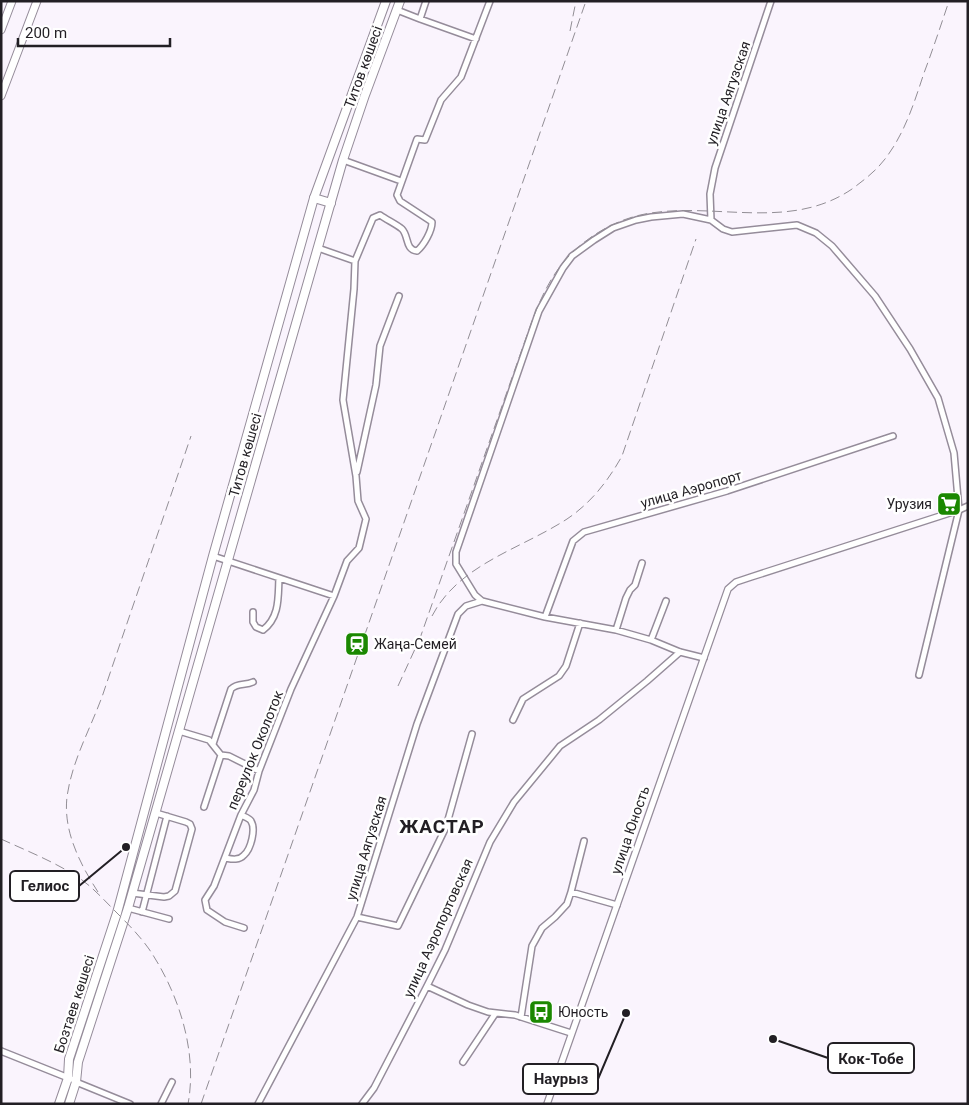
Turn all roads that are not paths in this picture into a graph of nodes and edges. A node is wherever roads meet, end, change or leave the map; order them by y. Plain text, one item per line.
1 (12, 1) edge
2 (37, 1) edge
3 (386, 1) edge
4 (400, 1) edge
5 (426, 1) edge
6 (490, 1) edge
7 (771, 1) edge
8 (396, 10) junction
9 (420, 19) junction
10 (1, 30) edge
11 (476, 39) junction
12 (1, 96) edge
13 (343, 160) junction
14 (401, 181) junction
15 (314, 198) junction
16 (331, 203) junction
17 (712, 220) junction
18 (318, 248) junction
19 (355, 261) junction
20 (399, 296) dead end
21 (893, 436) dead end
22 (356, 476) junction
23 (968, 506) edge
24 (959, 510) junction
25 (213, 556) junction
26 (228, 561) junction
27 (642, 563) dead end
28 (279, 578) junction
29 (334, 596) junction
30 (482, 601) junction
31 (666, 601) dead end
32 (254, 612) dead end
33 (545, 617) junction
34 (580, 623) junction
35 (616, 630) junction
36 (651, 640) junction
37 (680, 652) junction
38 (704, 658) junction
39 (919, 675) dead end
40 (253, 682) dead end
41 (513, 720) dead end
42 (179, 730) junction
43 (472, 734) dead end
44 (213, 744) junction
45 (221, 755) junction
46 (260, 771) junction
47 (204, 807) dead end
48 (156, 813) junction
49 (241, 815) junction
50 (167, 816) junction
51 (584, 841) dead end
52 (225, 858) junction
53 (130, 862) junction
54 (141, 864) junction
55 (571, 892) junction
56 (132, 893) junction
57 (146, 894) junction
58 (617, 905) junction
59 (128, 908) junction
60 (142, 912) junction
61 (117, 913) joint
62 (357, 917) junction
63 (169, 918) dead end
64 (125, 919) joint
65 (244, 928) dead end
66 (427, 986) junction
67 (495, 1014) junction
68 (521, 1017) junction
69 (571, 1033) junction
70 (1, 1051) edge
71 (463, 1062) dead end
72 (68, 1078) junction
73 (76, 1082) junction
74 (172, 1082) dead end
75 (58, 1104) edge
76 (69, 1104) edge
77 (130, 1104) edge
78 (161, 1104) edge
79 (258, 1104) edge
80 (362, 1104) edge
81 (547, 1104) edge

1 - 10 main road
2 - 12 main road
3 - 15 main road, Титов көшесі
4 - 8 main road, Титов көшесі
5 - 9 street
6 - 11 street
7 - 17 street, улица Аягузская
8 - 9 street
8 - 13 main road, Титов көшесі
9 - 11 street
11 - 14 street
13 - 14 street
13 - 16 main road, Титов көшесі
14 - 19 street
15 - 16 main road
15 - 25 main road, Титов көшесі
16 - 18 main road, Титов көшесі
17 - 24 street
17 - 30 street
18 - 19 street
18 - 26 main road, Титов көшесі
19 - 22 street
20 - 22 street
21 - 33 street, улица Аэропорт
22 - 29 street, переулок Околоток
23 - 24 street
24 - 38 street, улица Юность
24 - 39 street
25 - 26 street
25 - 53 main road, Титов көшесі
26 - 28 street
26 - 42 main road, Титов көшесі
27 - 35 street
28 - 29 street
28 - 32 street
29 - 46 street, переулок Околоток
30 - 33 street
30 - 62 street, улица Аягузская
31 - 36 street
33 - 34 street
34 - 35 street
34 - 41 street
35 - 36 street
36 - 37 street
37 - 38 street
37 - 66 street, улица Аэропортовская
38 - 58 street, улица Юность
40 - 44 street
42 - 44 street
42 - 48 main road, Титов көшесі
43 - 62 street
44 - 45 street
45 - 46 street
45 - 47 street
46 - 49 street, переулок Околоток
48 - 50 street
48 - 54 main road, Титов көшесі
49 - 52 street, переулок Околоток
49 - 52 street
50 - 57 street
50 - 57 street
51 - 55 street
52 - 65 street, переулок Околоток
53 - 54 main road
53 - 61 main road, Титов көшесі
54 - 56 main road, Титов көшесі
55 - 58 street
55 - 68 street
56 - 57 street
56 - 59 main road, Титов көшесі
57 - 60 street
58 - 69 street, улица Юность
59 - 60 street
59 - 64 main road, Титов көшесі
60 - 63 street
61 - 72 main road, Бозтаев көшесі
62 - 79 street, улица Аягузская
64 - 73 main road, Бозтаев көшесі
66 - 67 street
66 - 80 street, улица Аэропортовская
67 - 68 street
67 - 71 street
68 - 69 street
69 - 81 street, улица Юность
70 - 72 street
72 - 73 street
72 - 75 main road, Бозтаев көшесі
73 - 76 main road, Бозтаев көшесі
73 - 77 street
74 - 78 street

